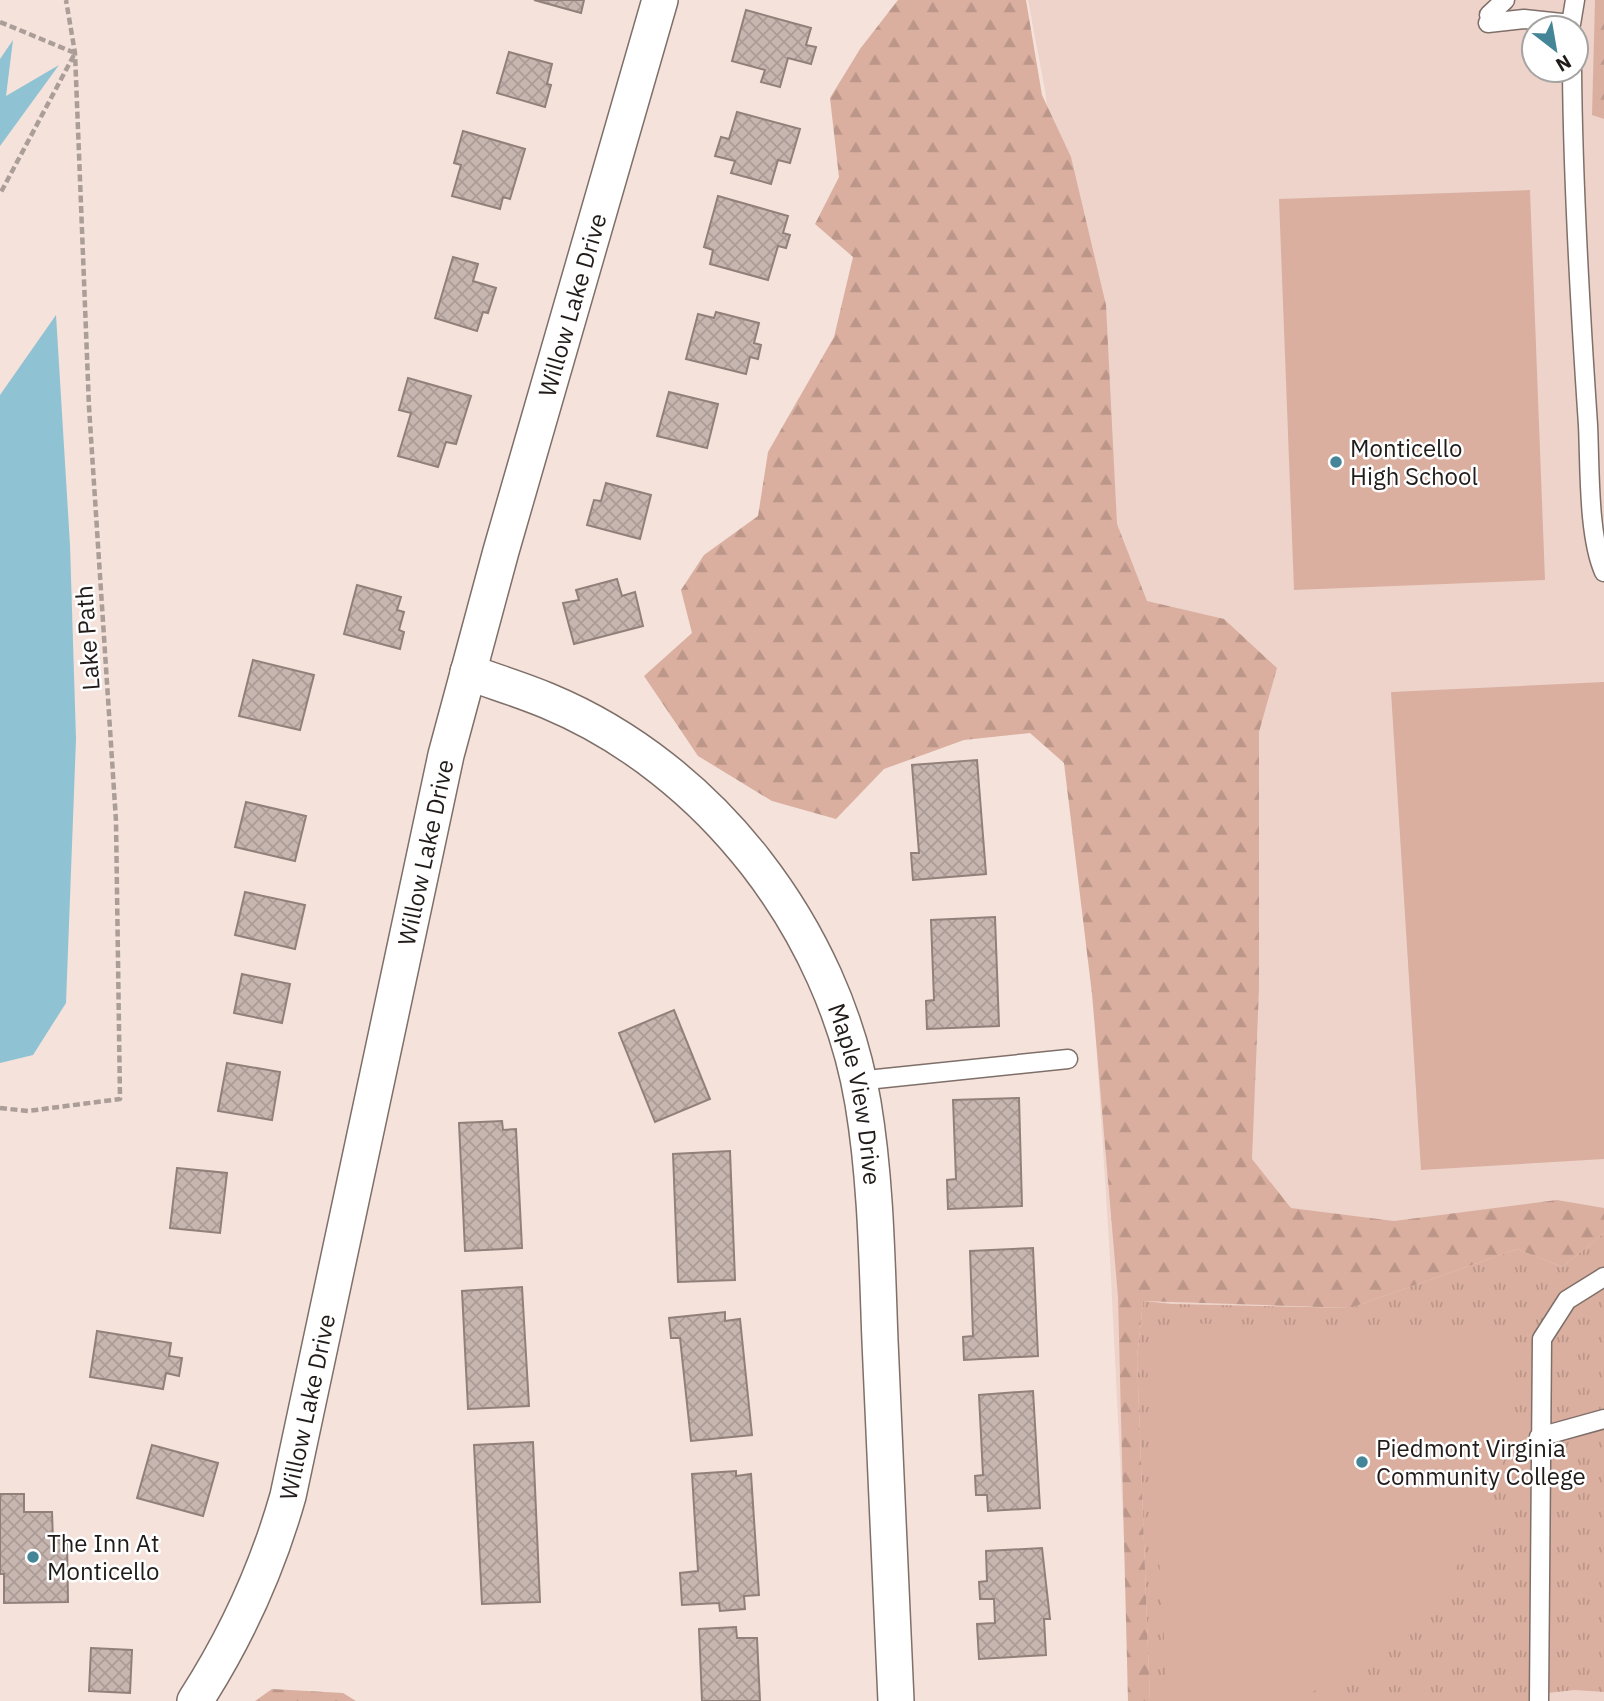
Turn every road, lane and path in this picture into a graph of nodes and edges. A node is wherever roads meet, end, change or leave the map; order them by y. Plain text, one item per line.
1 (66, 0) edge
2 (660, 0) edge
3 (1505, 0) edge
4 (1520, 19) edge
5 (0, 22) edge
6 (75, 53) junction
7 (1572, 84) edge
8 (0, 194) edge
9 (1604, 572) edge
10 (468, 672) junction
11 (1068, 1059) dead end
12 (857, 1081) junction
13 (0, 1108) edge
14 (1604, 1277) edge
15 (1604, 1419) edge
16 (1539, 1437) junction
17 (195, 1701) edge
18 (896, 1701) edge
19 (1539, 1701) edge

1 - 6 path, Lake Path
2 - 10 street, Willow Lake Drive
3 - 4 lane
5 - 6 path
6 - 8 path
6 - 13 path, Lake Path
7 - 9 lane
10 - 12 street, Maple View Drive
10 - 17 street, Willow Lake Drive
11 - 12 lane
12 - 18 street, Maple View Drive
14 - 16 lane
15 - 16 lane
16 - 19 lane

